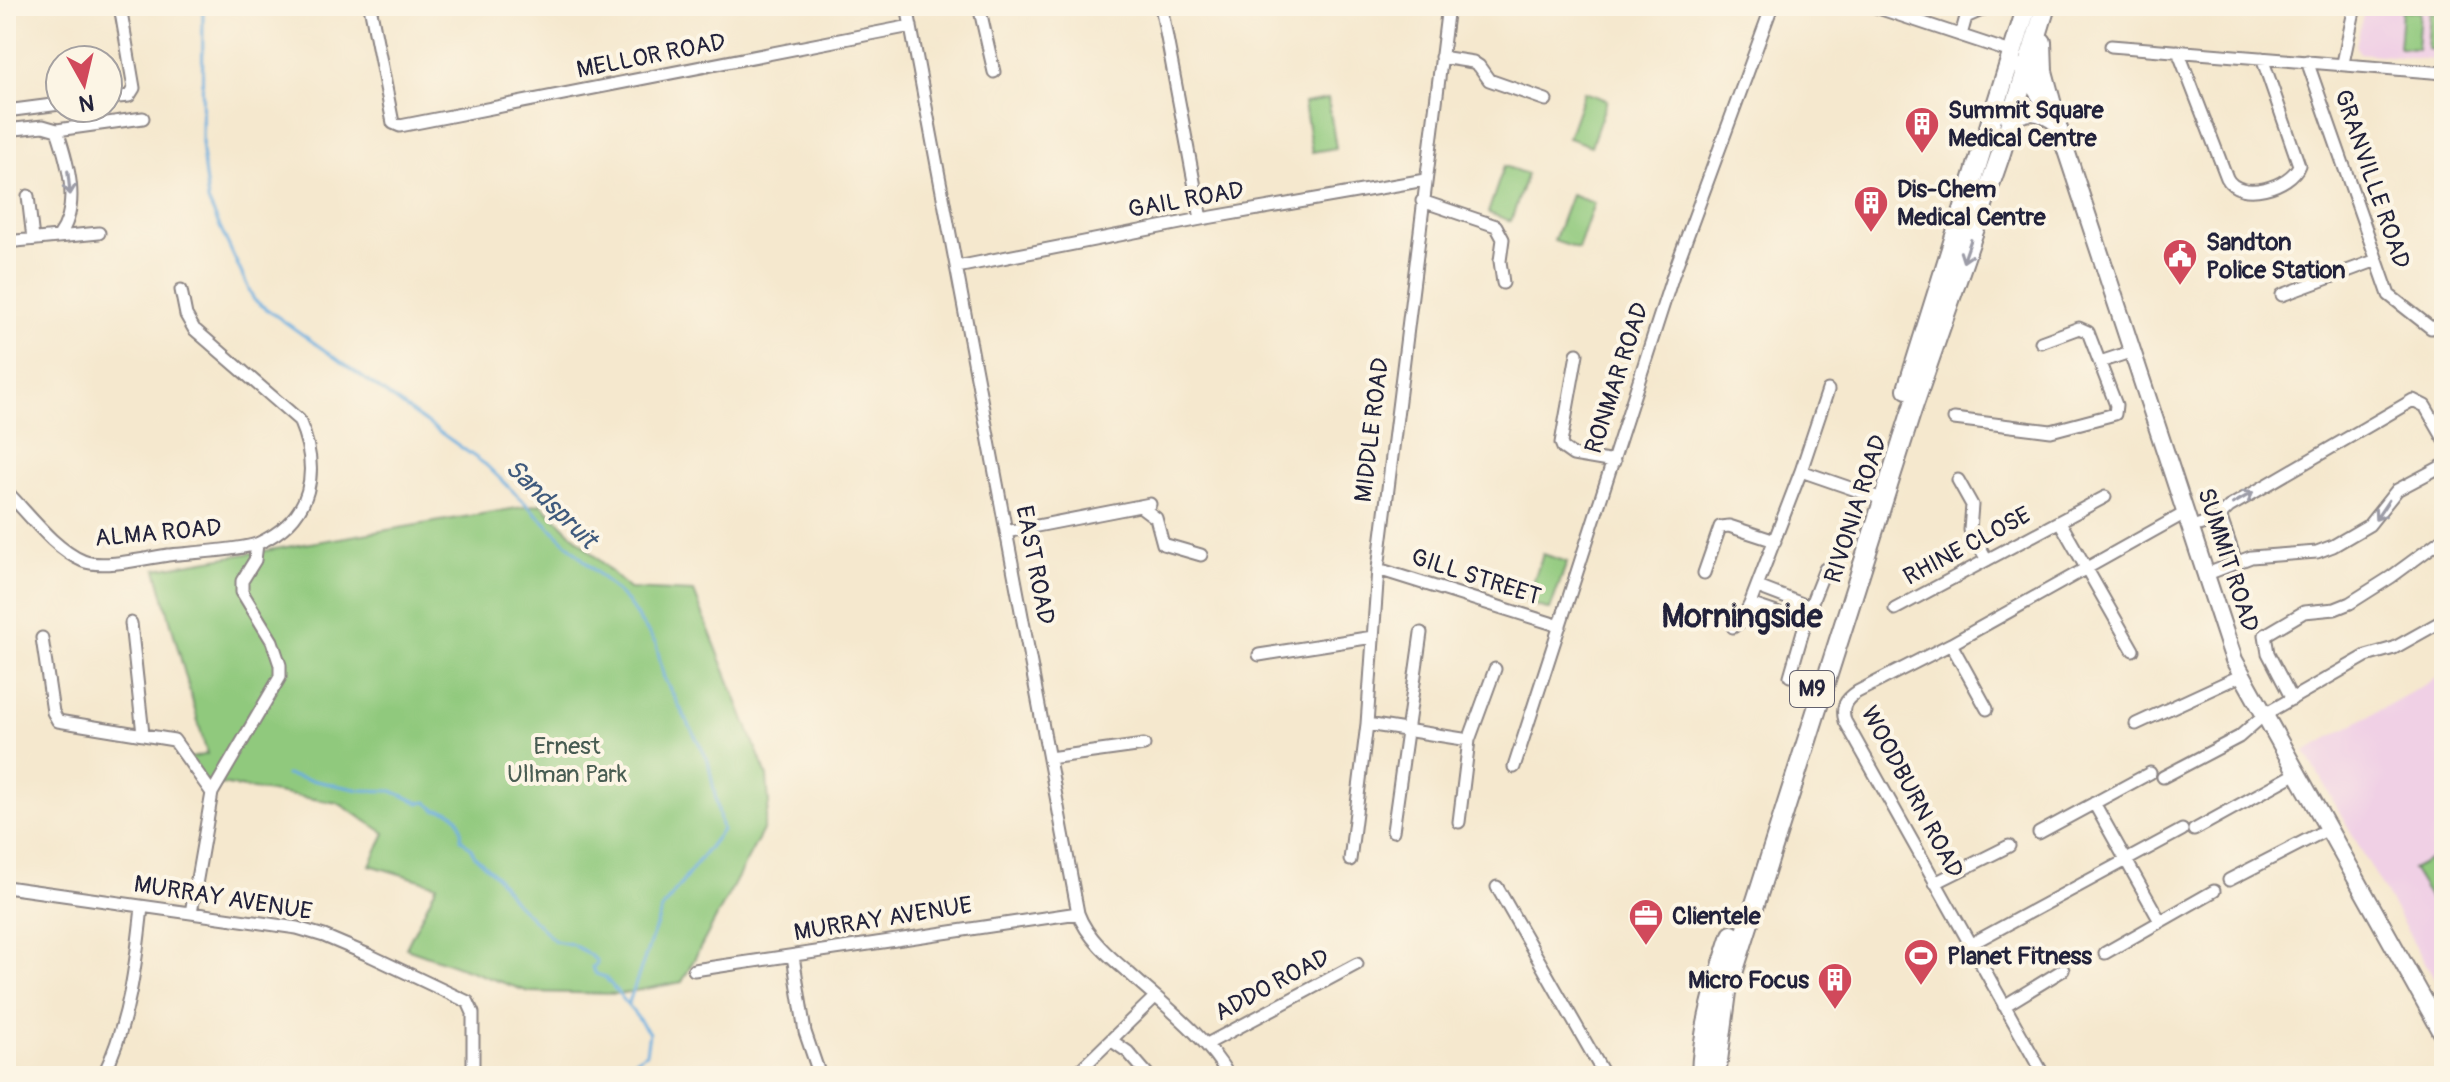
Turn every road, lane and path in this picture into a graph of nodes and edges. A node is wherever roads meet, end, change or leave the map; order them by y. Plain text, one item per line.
1 (120, 6) edge
2 (370, 6) edge
3 (907, 6) edge
4 (979, 6) edge
5 (1448, 6) edge
6 (1772, 6) edge
7 (1872, 6) edge
8 (1991, 6) edge
9 (2039, 6) edge
10 (2355, 6) edge
11 (1165, 7) edge
12 (911, 26) junction
13 (1961, 35) junction
14 (2111, 46) dead end
15 (2178, 51) junction
16 (2011, 52) junction
17 (1441, 57) junction
18 (2262, 58) junction
19 (2307, 61) junction
20 (2343, 63) junction
21 (994, 72) dead end
22 (2444, 73) edge
23 (2025, 74) junction
24 (124, 96) edge
25 (1546, 100) dead end
26 (44, 106) edge
27 (6, 111) edge
28 (143, 118) dead end
29 (2010, 118) junction
30 (2056, 121) junction
31 (6, 130) edge
32 (57, 130) junction
33 (1425, 180) junction
34 (28, 196) dead end
35 (1422, 201) junction
36 (1201, 219) junction
37 (99, 233) dead end
38 (59, 236) junction
39 (33, 239) junction
40 (6, 242) edge
41 (2377, 260) junction
42 (957, 267) junction
43 (1503, 283) dead end
44 (181, 290) dead end
45 (1954, 290) junction
46 (2282, 295) dead end
47 (1934, 303) junction
48 (2444, 324) edge
49 (2041, 342) dead end
50 (2133, 351) junction
51 (1577, 354) dead end
52 (2100, 362) junction
53 (1828, 390) dead end
54 (1954, 419) dead end
55 (2444, 439) edge
56 (1614, 462) junction
57 (2444, 465) edge
58 (1801, 471) junction
59 (1958, 480) dead end
60 (6, 491) edge
61 (2105, 497) dead end
62 (1880, 498) junction
63 (2221, 518) junction
64 (2189, 519) junction
65 (2060, 522) junction
66 (1006, 532) junction
67 (2444, 538) edge
68 (1775, 541) junction
69 (257, 544) junction
70 (1201, 555) dead end
71 (1987, 560) junction
72 (2236, 562) junction
73 (1378, 569) junction
74 (1825, 569) dead end
75 (2087, 569) junction
76 (1704, 573) dead end
77 (2207, 574) junction
78 (1758, 587) junction
79 (1750, 604) junction
80 (1810, 607) junction
81 (1895, 609) dead end
82 (1794, 619) dead end
83 (2444, 620) edge
84 (131, 623) dead end
85 (1560, 626) junction
86 (1733, 627) dead end
87 (1421, 633) dead end
88 (1373, 637) junction
89 (42, 638) dead end
90 (1951, 644) junction
91 (2133, 650) dead end
92 (1259, 655) dead end
93 (1495, 669) dead end
94 (2242, 675) junction
95 (1790, 676) dead end
96 (2292, 699) junction
97 (1987, 709) dead end
98 (2265, 714) junction
99 (1367, 724) junction
100 (2136, 724) dead end
101 (1406, 730) junction
102 (143, 734) junction
103 (1469, 740) junction
104 (1144, 745) dead end
105 (1049, 758) junction
106 (1514, 767) dead end
107 (2150, 773) dead end
108 (2297, 773) junction
109 (2163, 777) dead end
110 (212, 793) junction
111 (2094, 803) junction
112 (1459, 822) dead end
113 (2328, 829) junction
114 (1393, 831) dead end
115 (2039, 833) dead end
116 (2009, 846) dead end
117 (1350, 860) dead end
118 (2127, 860) junction
119 (2229, 880) dead end
120 (1935, 883) junction
121 (6, 887) edge
122 (1497, 887) dead end
123 (2214, 891) dead end
124 (142, 907) junction
125 (191, 913) junction
126 (1078, 913) junction
127 (2160, 921) junction
128 (1971, 944) junction
129 (2105, 953) dead end
130 (793, 956) junction
131 (1357, 964) dead end
132 (694, 970) dead end
133 (2063, 970) dead end
134 (1155, 997) junction
135 (2004, 1006) junction
136 (2444, 1036) edge
137 (1112, 1041) junction
138 (1207, 1044) junction
139 (1078, 1072) dead end
140 (6, 1074) edge
141 (13, 1076) edge
142 (103, 1076) edge
143 (473, 1076) edge
144 (820, 1076) edge
145 (1149, 1076) edge
146 (1229, 1076) edge
147 (1605, 1076) edge
148 (1701, 1076) edge
149 (1716, 1076) edge
150 (2044, 1076) edge

1 - 24 street
2 - 12 street, MELLOR ROAD
3 - 12 street, EAST ROAD
4 - 21 street
5 - 17 street, MIDDLE ROAD
6 - 56 street, RONMAR ROAD
7 - 13 street
8 - 13 street
9 - 16 main road, RIVONIA ROAD / M9
9 - 23 main road, RIVONIA ROAD / M9
9 - 30 main road
10 - 20 street
11 - 36 street
12 - 42 street, EAST ROAD
13 - 16 street
14 - 15 street
15 - 18 street
15 - 18 street
16 - 23 main road, SUMMIT ROAD
16 - 47 main road, RIVONIA ROAD / M9
17 - 25 street
17 - 33 street, MIDDLE ROAD
18 - 19 street
19 - 20 street
19 - 41 street, GRANVILLE ROAD
20 - 22 street
23 - 29 main road, RIVONIA ROAD / M9
23 - 30 main road, SUMMIT ROAD
26 - 27 street
28 - 32 street
29 - 30 main road
29 -> 45 main road, RIVONIA ROAD / M9
30 - 50 main road, SUMMIT ROAD
31 - 32 street
32 -> 38 street
33 - 35 street, MIDDLE ROAD
33 - 36 street, GAIL ROAD
34 - 39 street
35 - 43 street
35 - 73 street, MIDDLE ROAD
36 - 42 street, GAIL ROAD
37 - 38 street
38 - 39 street
39 - 40 street
41 - 46 street
41 - 48 street, GRANVILLE ROAD
42 - 66 street, EAST ROAD
44 - 69 street, ALMA ROAD
45 - 47 main road
45 - 62 main road, RIVONIA ROAD / M9
47 - 62 main road, RIVONIA ROAD / M9
49 - 52 street
50 - 52 street
50 - 64 main road, SUMMIT ROAD
51 - 56 street
52 - 54 street
53 - 58 street
63 -> 55 street
56 - 85 street, RONMAR ROAD
57 -> 72 street
58 - 62 street
58 - 68 street
59 - 71 street
60 - 69 street, ALMA ROAD
61 - 65 street, RHINE CLOSE
62 - 148 main road, RIVONIA ROAD / M9
62 - 149 main road, RIVONIA ROAD / M9
63 - 64 street, WOODBURN ROAD
63 - 72 street
64 - 75 street, WOODBURN ROAD
64 - 77 main road, SUMMIT ROAD
65 - 71 street, RHINE CLOSE
65 - 75 street, RHINE CLOSE
66 - 70 street
66 - 105 street, EAST ROAD
67 - 96 street
68 - 76 street
68 - 78 street
69 - 110 street
71 - 81 street, RHINE CLOSE
72 - 77 street
73 - 85 street, GILL STREET
73 - 88 street, MIDDLE ROAD
74 - 80 street
75 - 90 street, WOODBURN ROAD
75 - 91 street, RHINE CLOSE
77 - 94 main road, SUMMIT ROAD
78 - 79 street
78 - 80 street
79 - 82 street
79 - 86 street
80 - 95 street
83 - 96 street
84 - 102 street
85 - 106 street, RONMAR ROAD
87 - 101 street
88 - 92 street
88 - 99 street, MIDDLE ROAD
89 - 102 street
90 - 97 street
90 - 120 street, WOODBURN ROAD
93 - 103 street
94 - 98 main road, SUMMIT ROAD
94 - 100 street
96 - 98 street
98 - 108 main road, SUMMIT ROAD
98 - 109 street
99 - 101 street
99 - 117 street, MIDDLE ROAD
101 - 103 street
101 - 114 street
102 - 110 street
103 - 112 street
104 - 105 street
105 - 126 street, EAST ROAD
107 - 111 street
108 - 113 main road, SUMMIT ROAD
108 - 118 street
110 - 125 street
111 - 115 street
111 - 118 street
113 - 119 street
113 - 136 main road, SUMMIT ROAD
116 - 120 street
118 - 127 street
118 - 128 street
120 - 128 street, WOODBURN ROAD
121 - 124 street, MURRAY AVENUE
122 - 147 street
123 - 127 street
124 - 125 street, MURRAY AVENUE
124 - 142 street
125 - 143 street, MURRAY AVENUE
126 - 130 street, MURRAY AVENUE
126 - 134 street, EAST ROAD
127 - 129 street
128 - 135 street, WOODBURN ROAD
130 - 132 street, MURRAY AVENUE
130 - 144 street
131 - 138 street, ADDO ROAD
133 - 135 street
134 - 137 street
134 - 138 street, EAST ROAD
135 - 150 street, WOODBURN ROAD
137 - 139 street
137 - 145 street
138 - 146 street, EAST ROAD
140 - 141 street

